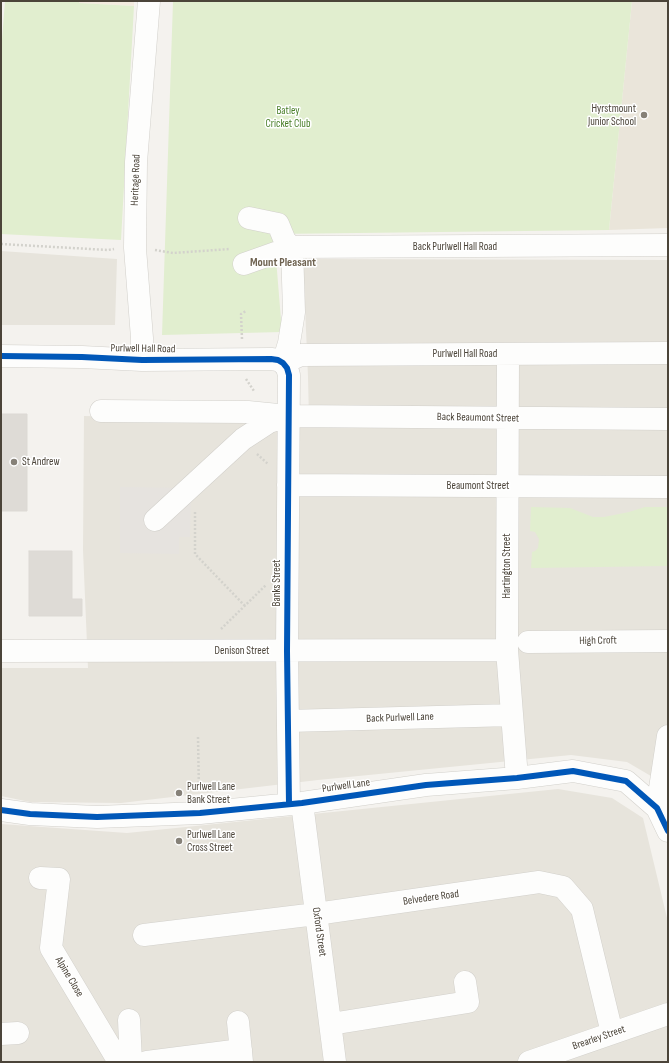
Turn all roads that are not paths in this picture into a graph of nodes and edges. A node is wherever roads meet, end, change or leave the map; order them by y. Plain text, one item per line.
1 (149, 1) edge
2 (249, 218) dead end
3 (668, 245) edge
4 (292, 247) junction
5 (239, 256) road end
6 (668, 353) edge
7 (508, 354) junction
8 (1, 356) edge
9 (142, 360) junction
10 (283, 363) junction
11 (102, 411) dead end
12 (288, 416) junction
13 (508, 418) junction
14 (668, 419) edge
15 (288, 485) junction
16 (507, 486) junction
17 (668, 487) edge
18 (156, 520) dead end
19 (668, 640) edge
20 (528, 642) dead end
21 (507, 650) junction
22 (1, 651) edge
23 (287, 651) junction
24 (512, 715) junction
25 (288, 721) junction
26 (668, 736) edge
27 (517, 778) junction
28 (296, 803) junction
29 (657, 808) junction
30 (1, 810) edge
31 (668, 831) edge
32 (40, 878) dead end
33 (316, 914) junction
34 (144, 935) dead end
35 (465, 982) dead end
36 (668, 1014) edge
37 (129, 1020) dead end
38 (238, 1022) dead end
39 (331, 1024) junction
40 (612, 1033) junction
41 (108, 1054) edge
42 (242, 1056) edge
43 (131, 1062) edge
44 (147, 1062) edge
45 (335, 1062) edge
46 (529, 1062) edge

1 - 9 street, Heritage Road
2 - 4 street
3 - 4 street, Back Purlwell Hall Road
4 - 5 street, Back Purlwell Hall Road
4 - 10 street
6 - 7 street, Purlwell Hall Road
7 - 10 street, Purlwell Hall Road
7 - 13 street, Hartington Street
8 - 9 street, Purlwell Hall Road
9 - 10 street, Purlwell Hall Road
10 - 12 street, Banks Street
11 - 12 street
12 - 13 street, Back Beaumont Street
12 - 15 street, Banks Street
12 - 18 street
13 - 14 street, Back Beaumont Street
13 - 16 street, Hartington Street
15 - 16 street, Beaumont Street
15 - 23 street, Banks Street
16 - 17 street, Beaumont Street
16 - 21 street, Hartington Street
19 - 20 street, High Croft
21 - 23 street, Denison Street
21 - 24 street, Hartington Street
22 - 23 street, Denison Street
23 - 25 street, Banks Street
24 - 25 street, Back Purlwell Lane
24 - 27 street, Hartington Street
25 - 28 street, Banks Street
26 - 29 street
27 - 28 street, Purlwell Lane
27 - 29 street, Purlwell Lane
28 - 30 street, Purlwell Lane
28 - 33 street, Oxford Street
29 - 31 street, Purlwell Lane
32 - 41 street, Alpine Close
33 - 34 street, Belvedere Road
33 - 39 street, Oxford Street
33 - 40 street, Belvedere Road
35 - 39 street
36 - 40 street, Brearley Street
37 - 43 street
38 - 42 street
39 - 45 street, Oxford Street
40 - 46 street, Brearley Street
42 - 44 street

